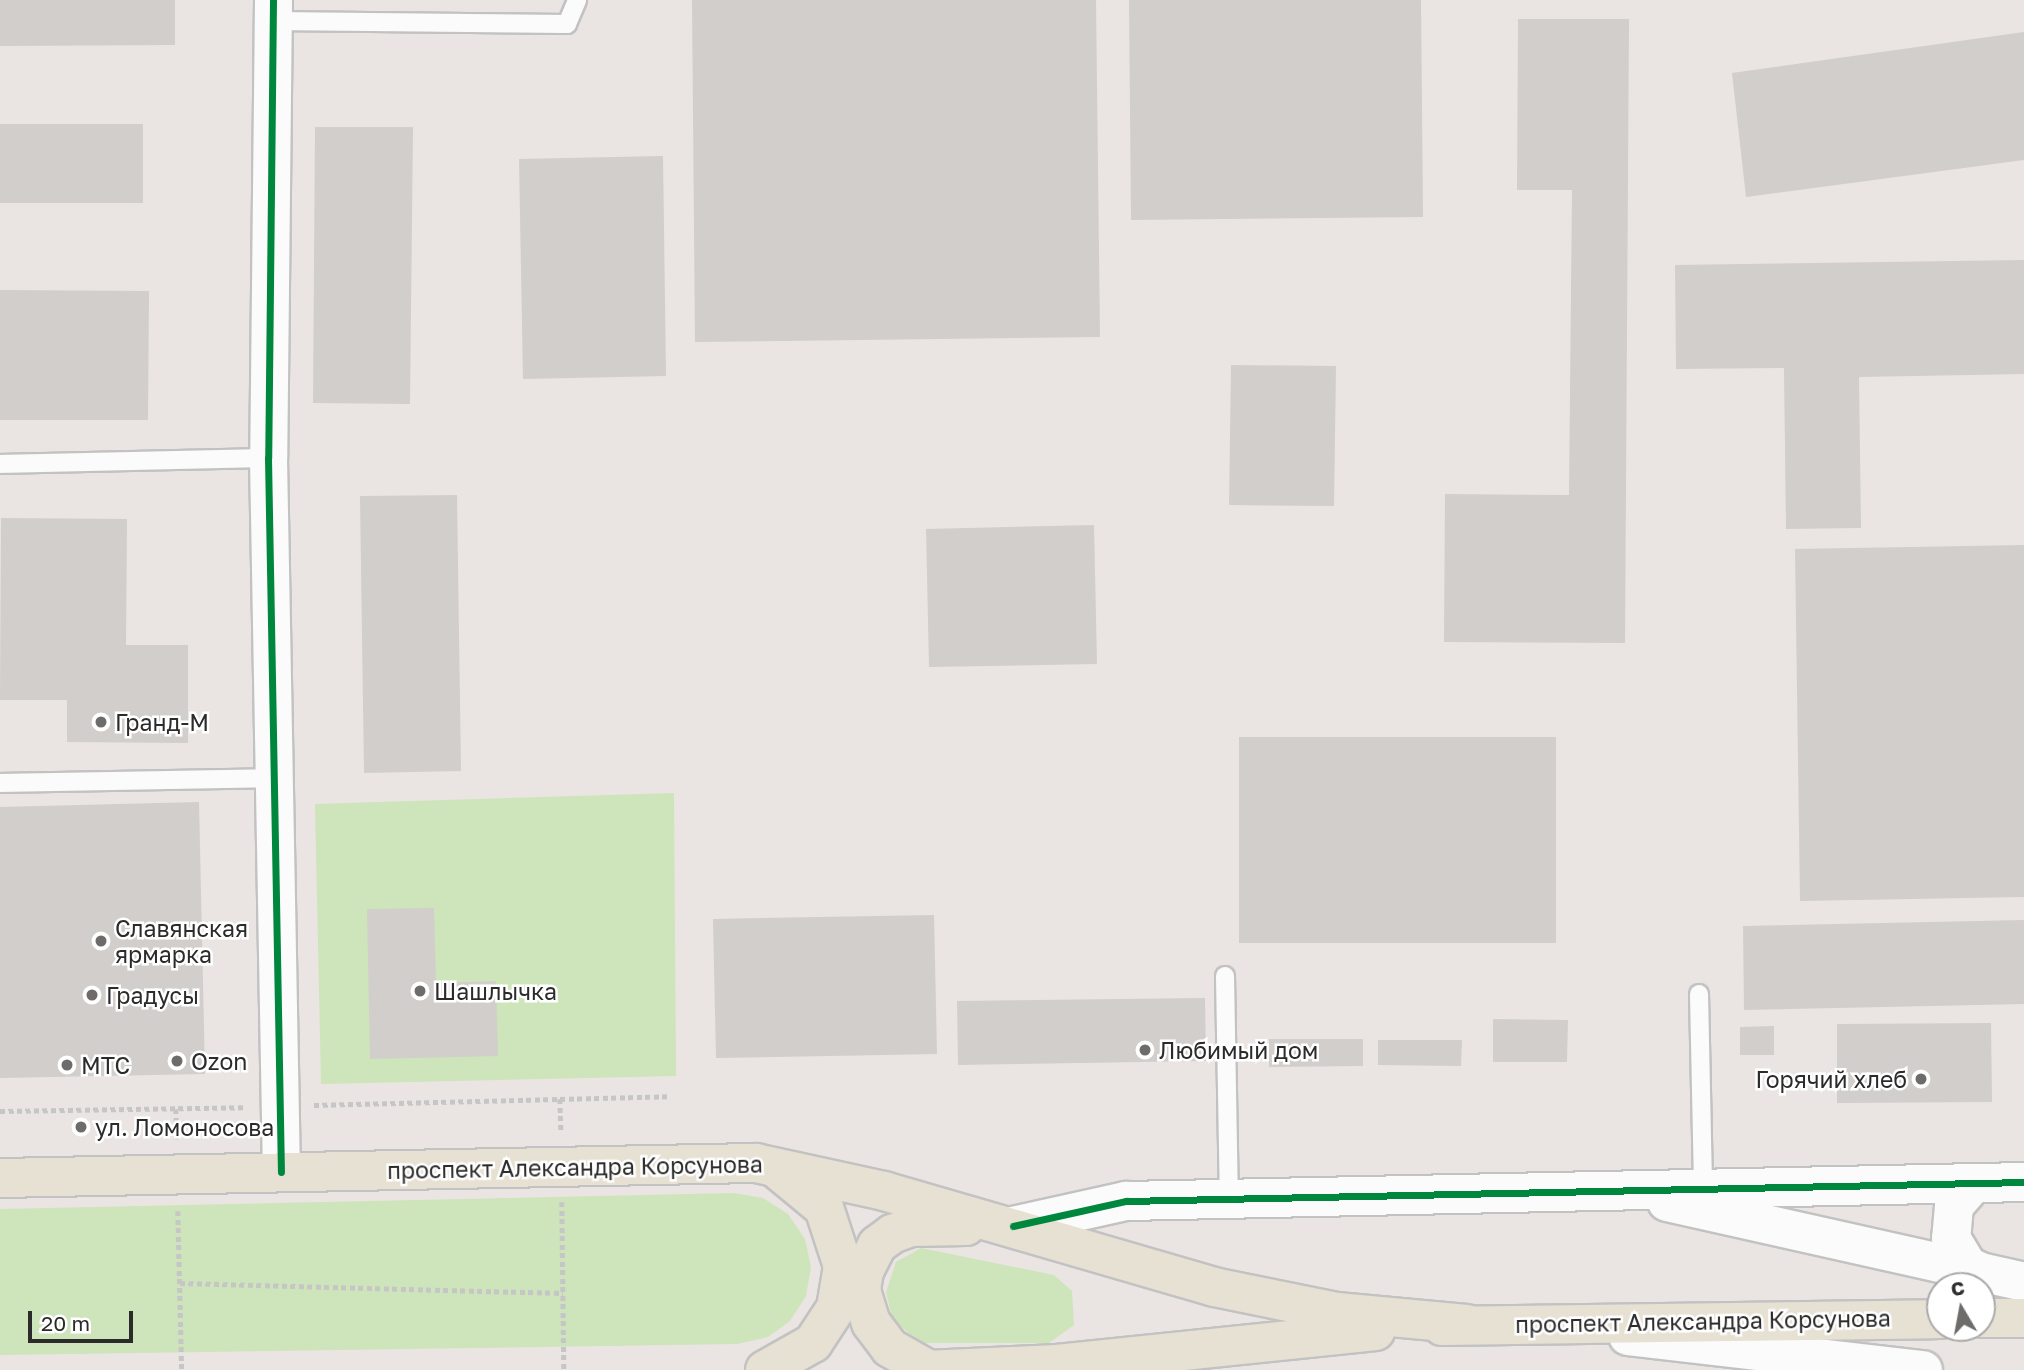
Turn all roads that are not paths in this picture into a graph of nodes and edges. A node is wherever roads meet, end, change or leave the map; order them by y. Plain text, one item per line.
1 (577, 0) edge
2 (273, 11) edge
3 (268, 458) junction
4 (0, 464) edge
5 (273, 778) junction
6 (0, 783) edge
7 (1226, 976) dead end
8 (1699, 994) dead end
9 (756, 1163) junction
10 (281, 1171) junction
11 (0, 1178) edge
12 (2024, 1181) edge
13 (1974, 1183) junction
14 (1703, 1187) junction
15 (1609, 1189) junction
16 (1230, 1199) junction
17 (1013, 1226) junction
18 (1979, 1272) edge
19 (1981, 1272) edge
20 (1996, 1276) edge
21 (2024, 1282) edge
22 (1996, 1318) edge
23 (2024, 1318) edge
24 (1926, 1319) edge
25 (1521, 1323) junction
26 (1466, 1324) junction
27 (1732, 1359) edge
28 (1138, 1363) edge
29 (765, 1370) edge
30 (927, 1370) edge
31 (1923, 1370) edge

1 - 2 lane
2 - 3 street
3 - 4 lane
3 - 5 street
5 - 6 lane
5 - 10 street
7 - 16 lane
8 - 14 lane
9 - 10 main road, проспект Александра Корсунова
9 - 17 main road, проспект Александра Корсунова
9 - 29 main road
10 - 11 main road, проспект Александра Корсунова
12 - 13 street
13 - 14 street
13 - 19 street
14 - 15 street
15 - 16 street
15 - 18 street
16 - 17 street
17 - 26 main road, проспект Александра Корсунова
17 - 30 main road
20 - 21 street
22 - 23 main road
24 - 25 main road, проспект Александра Корсунова
25 - 26 main road, проспект Александра Корсунова
25 - 27 street
26 - 28 main road, проспект Александра Корсунова
27 - 31 street
28 - 30 main road, проспект Александра Корсунова

